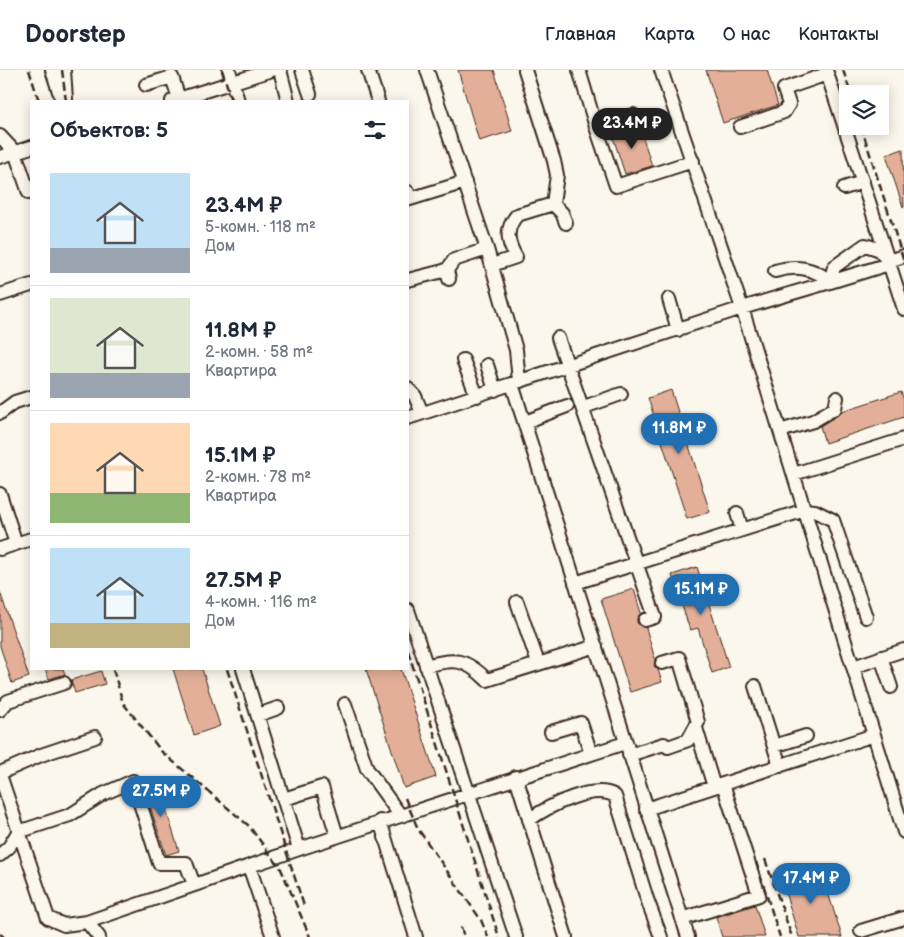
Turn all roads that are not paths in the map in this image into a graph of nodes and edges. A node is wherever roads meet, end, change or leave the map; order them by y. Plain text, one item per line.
1 (52, 70) edge
2 (64, 70) edge
3 (272, 70) edge
4 (280, 70) edge
5 (302, 70) edge
6 (368, 70) edge
7 (427, 70) edge
8 (525, 70) edge
9 (579, 70) edge
10 (661, 70) edge
11 (826, 72) edge
12 (231, 76) edge
13 (146, 85) dead end
14 (310, 94) dead end
15 (62, 100) edge
16 (66, 100) edge
17 (176, 100) edge
18 (238, 100) edge
19 (288, 100) edge
20 (378, 100) edge
21 (633, 115) dead end
22 (596, 127) junction
23 (740, 127) dead end
24 (0, 136) edge
25 (30, 146) edge
26 (15, 152) junction
27 (0, 156) edge
28 (693, 161) junction
29 (465, 182) junction
30 (863, 182) junction
31 (844, 188) dead end
32 (29, 192) dead end
33 (409, 196) edge
34 (553, 204) junction
35 (566, 223) dead end
36 (487, 249) junction
37 (904, 256) edge
38 (889, 263) junction
39 (492, 265) junction
40 (776, 271) dead end
41 (409, 280) edge
42 (830, 282) junction
43 (30, 285) edge
44 (0, 295) edge
45 (669, 299) dead end
46 (742, 308) junction
47 (904, 309) edge
48 (678, 330) junction
49 (558, 338) dead end
50 (463, 360) dead end
51 (487, 365) dead end
52 (568, 365) junction
53 (516, 383) junction
54 (495, 390) junction
55 (409, 391) edge
56 (621, 394) dead end
57 (477, 396) junction
58 (30, 397) edge
59 (837, 398) dead end
60 (567, 406) dead end
61 (584, 407) junction
62 (0, 413) edge
63 (422, 413) junction
64 (409, 418) edge
65 (525, 422) junction
66 (780, 431) junction
67 (904, 439) edge
68 (794, 474) junction
69 (0, 494) edge
70 (805, 510) junction
71 (737, 513) dead end
72 (742, 530) junction
73 (30, 539) edge
74 (16, 544) junction
75 (0, 549) edge
76 (638, 563) junction
77 (575, 583) junction
78 (518, 602) dead end
79 (409, 613) edge
80 (866, 617) dead end
81 (645, 620) dead end
82 (596, 646) junction
83 (904, 650) edge
84 (882, 657) junction
85 (538, 663) junction
86 (662, 663) dead end
87 (426, 666) junction
88 (853, 667) junction
89 (243, 670) edge
90 (64, 683) dead end
91 (755, 686) dead end
92 (891, 688) dead end
93 (345, 704) dead end
94 (278, 708) dead end
95 (0, 710) edge
96 (258, 715) junction
97 (696, 728) junction
98 (550, 732) dead end
99 (874, 735) junction
100 (806, 736) dead end
101 (95, 738) dead end
102 (774, 746) junction
103 (627, 749) junction
104 (591, 754) junction
105 (780, 766) junction
106 (0, 774) edge
107 (516, 777) junction
108 (718, 786) junction
109 (467, 793) junction
110 (284, 799) junction
111 (646, 809) junction
112 (400, 815) junction
113 (529, 820) junction
114 (380, 822) junction
115 (18, 832) junction
116 (904, 832) edge
117 (337, 836) junction
118 (299, 848) junction
119 (0, 855) edge
120 (249, 866) junction
121 (194, 885) junction
122 (904, 918) edge
123 (682, 919) junction
124 (87, 922) junction
125 (861, 931) dead end
126 (99, 937) edge
127 (273, 937) edge
128 (416, 937) edge
129 (516, 937) edge
130 (566, 937) edge
131 (661, 937) edge
132 (688, 937) edge

1 - 15 lane
2 - 16 lane
3 - 12 lane
4 - 19 lane
5 - 14 lane
6 - 20 lane
7 - 29 lane
8 - 34 lane
9 - 22 lane
10 - 28 lane
11 - 23 lane
11 - 30 lane
12 - 17 lane
12 - 18 lane
13 - 17 lane
21 - 22 lane
22 - 28 lane
24 - 26 lane
25 - 26 lane
26 - 27 lane
26 - 32 lane
28 - 46 lane
29 - 33 lane
29 - 36 lane
30 - 31 lane
30 - 38 lane
34 - 35 lane
34 - 39 lane
36 - 39 lane
36 - 41 lane
37 - 38 lane
38 - 42 lane
38 - 42 lane
38 - 47 lane
39 - 53 lane
40 - 42 lane
42 - 46 lane
43 - 44 lane
45 - 48 lane
46 - 48 lane
46 - 66 lane
48 - 52 lane
49 - 52 lane
50 - 57 lane
51 - 54 lane
52 - 53 lane
52 - 61 lane
53 - 54 lane
53 - 65 lane
54 - 57 lane
55 - 63 lane
56 - 61 lane
57 - 63 lane
58 - 62 lane
59 - 66 lane
60 - 65 lane
61 - 76 lane
63 - 64 lane
65 - 77 lane
66 - 68 lane
67 - 68 lane
68 - 70 lane
69 - 74 lane
70 - 72 lane
70 - 80 lane
70 - 88 lane
71 - 72 lane
72 - 76 lane
73 - 74 lane
74 - 75 lane
76 - 77 lane
76 - 81 lane
77 - 82 lane
78 - 85 lane
79 - 87 lane
82 - 85 lane
82 - 103 lane
83 - 84 lane
84 - 88 lane
84 - 92 lane
85 - 87 lane
86 - 97 lane
87 - 109 lane
88 - 99 lane
89 - 96 lane
90 - 95 lane
91 - 102 lane
93 - 112 lane
94 - 96 lane
96 - 110 lane
97 - 103 lane
97 - 108 lane
98 - 104 lane
99 - 105 lane
99 - 116 lane
100 - 102 lane
101 - 106 lane
102 - 105 lane
103 - 104 lane
103 - 111 lane
104 - 107 lane
105 - 108 lane
106 - 115 lane
107 - 109 lane
107 - 113 lane
108 - 111 lane
108 - 123 lane
109 - 112 lane
109 - 129 lane
110 - 117 lane
110 - 118 lane
111 - 123 lane
112 - 114 lane
113 - 130 lane
113 - 131 lane
114 - 117 lane
114 - 128 lane
115 - 119 lane
115 - 121 lane
115 - 124 lane
117 - 118 lane
118 - 120 lane
120 - 121 lane
120 - 127 lane
121 - 124 lane
122 - 125 lane
123 - 132 lane
124 - 126 lane

